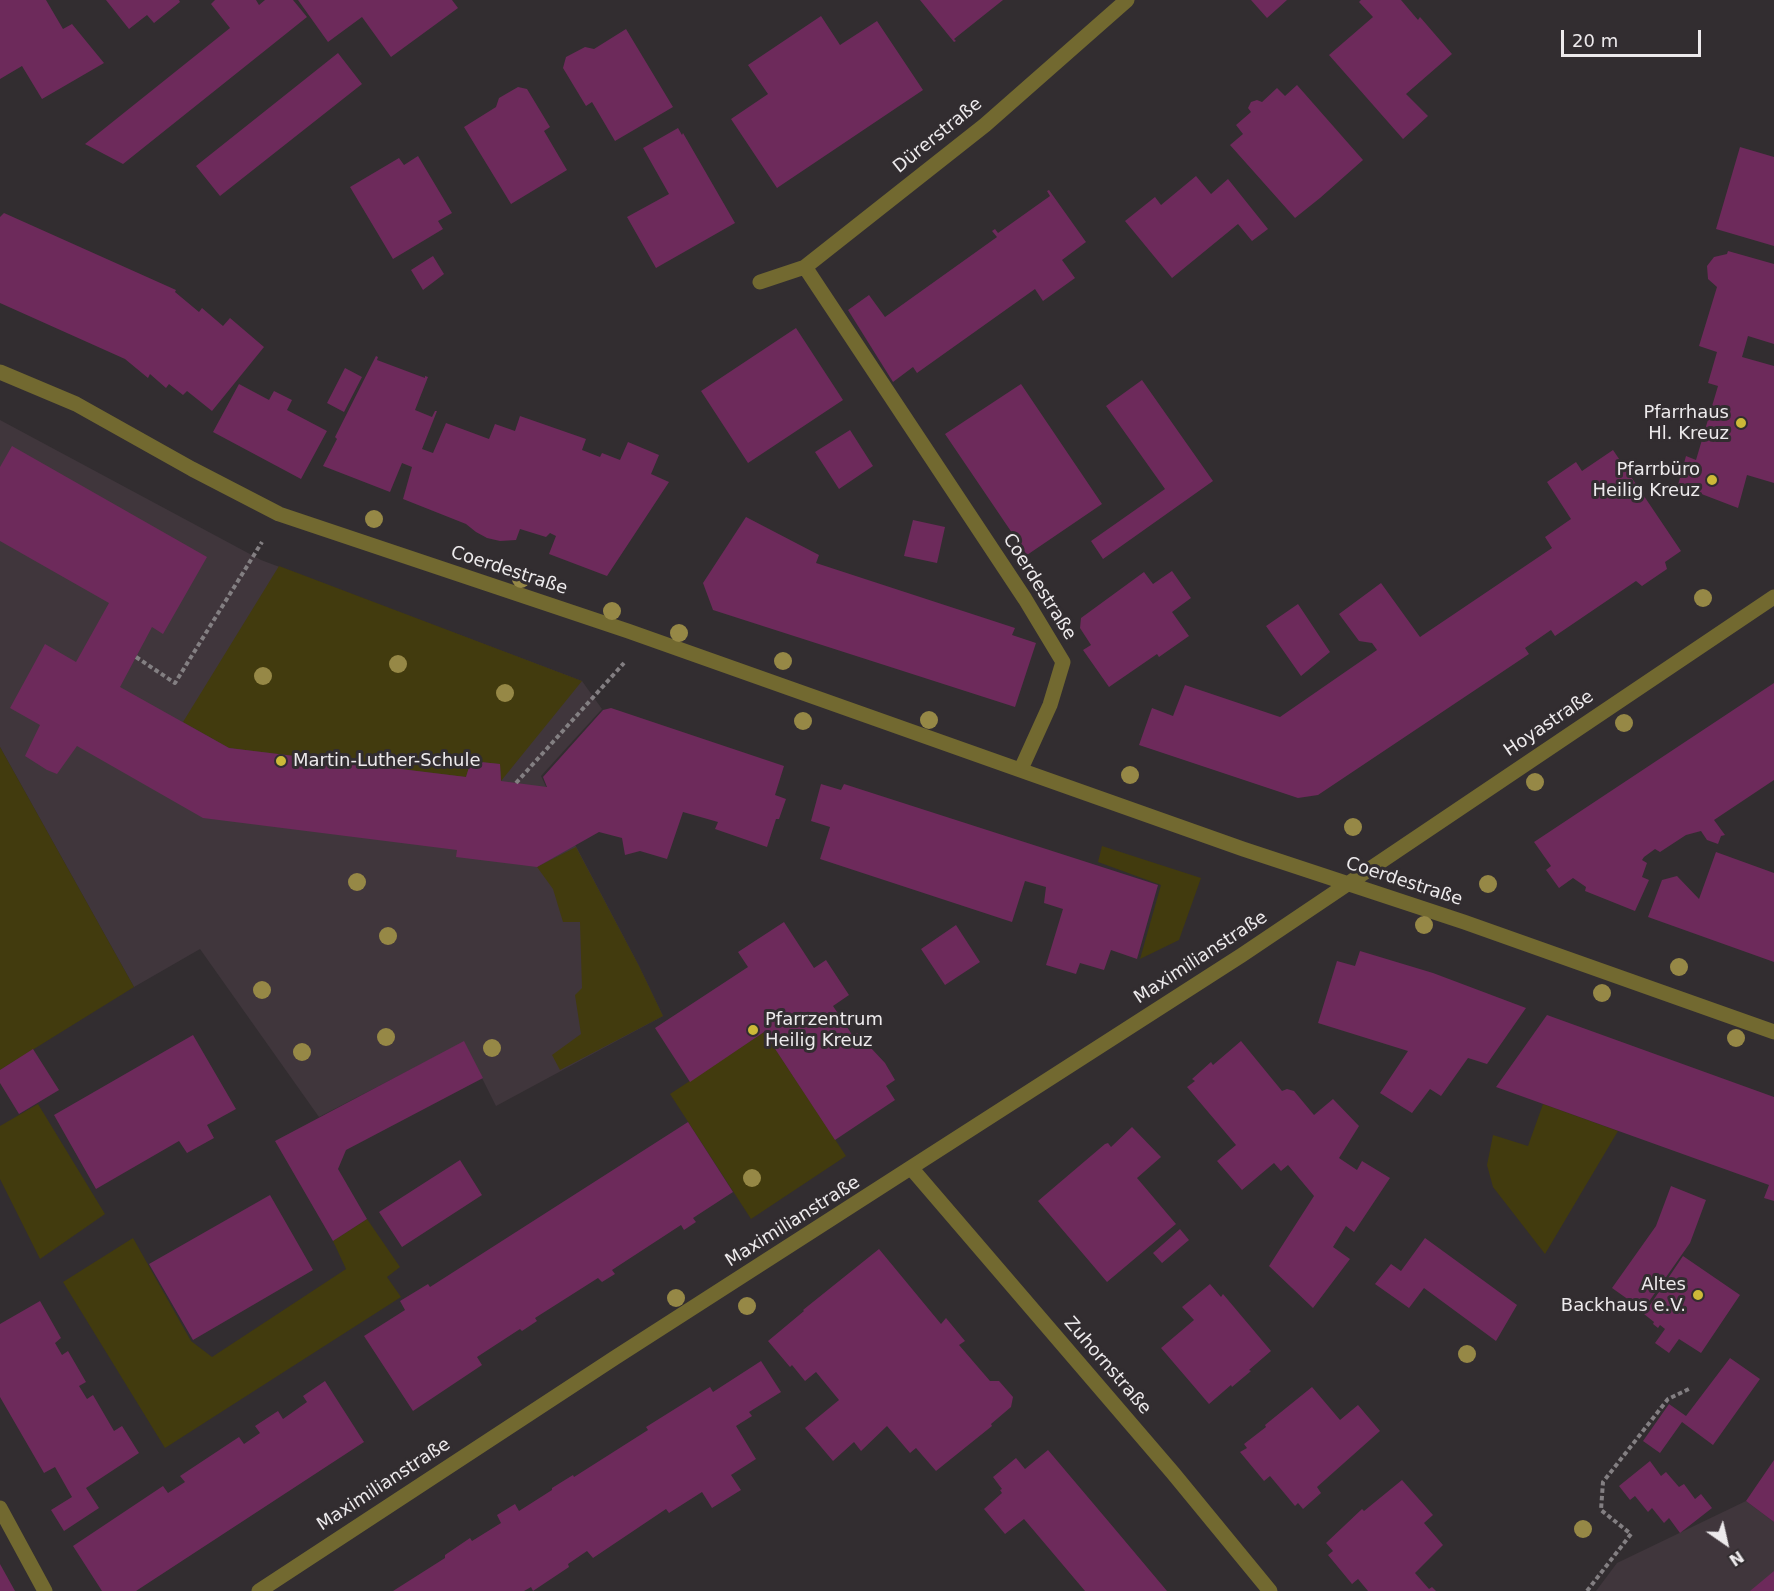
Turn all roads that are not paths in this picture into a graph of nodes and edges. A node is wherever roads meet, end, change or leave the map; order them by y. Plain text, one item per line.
1 (1127, 0) edge
2 (805, 267) junction
3 (760, 282) dead end
4 (0, 372) edge
5 (1774, 597) edge
6 (1022, 769) junction
7 (1348, 885) junction
8 (1774, 1032) edge
9 (912, 1169) junction
10 (0, 1508) edge
11 (45, 1591) edge
12 (259, 1591) edge
13 (1270, 1591) edge

1 - 2 street, Dürerstraße
2 - 3 street, Dürerstraße
2 - 6 street, Coerdestraße
4 - 6 street, Coerdestraße
5 - 7 street, Hoyastraße
6 - 7 street, Coerdestraße
7 - 8 street, Coerdestraße
7 - 9 street, Maximilianstraße
9 - 12 street, Maximilianstraße
9 - 13 street, Zuhornstraße
10 - 11 street

